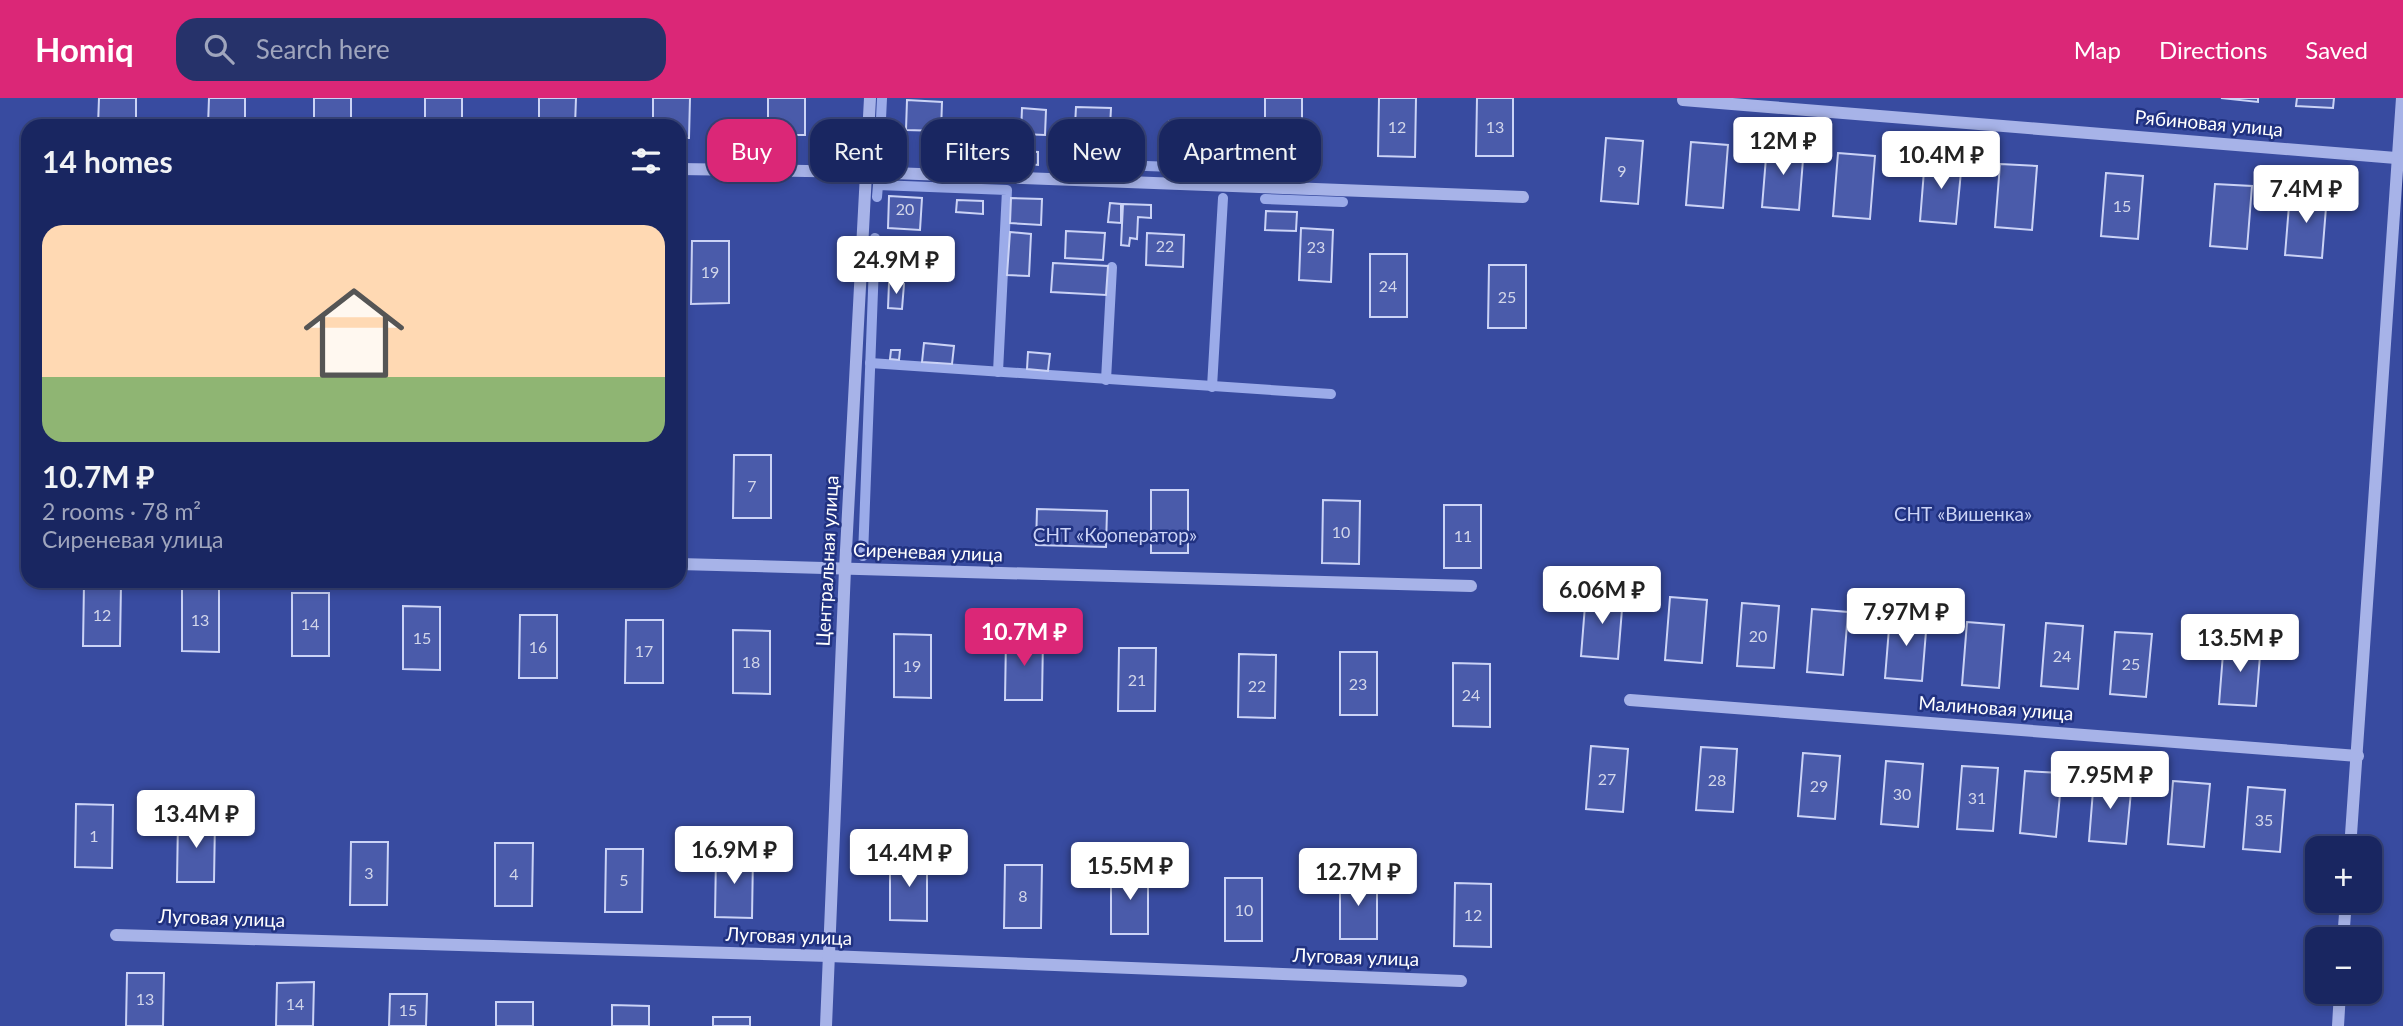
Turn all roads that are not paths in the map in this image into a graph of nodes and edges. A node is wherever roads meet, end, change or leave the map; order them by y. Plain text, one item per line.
1 (870, 98) edge
2 (2402, 98) edge
3 (1683, 100) edge
4 (869, 119) edge
5 (2396, 158) junction
6 (686, 169) edge
7 (810, 171) edge
8 (907, 174) edge
9 (865, 182) edge
10 (1523, 197) dead end
11 (686, 564) edge
12 (845, 569) junction
13 (1471, 586) dead end
14 (1630, 700) dead end
15 (2358, 756) junction
16 (2351, 836) edge
17 (116, 934) dead end
18 (829, 956) junction
19 (1461, 981) dead end
20 (2339, 1004) edge
21 (826, 1026) edge
22 (2338, 1026) edge

1 - 4 street, Центральная улица
2 - 5 street
3 - 5 street, Рябиновая улица
5 - 15 street
6 - 7 street
8 - 10 street
9 - 12 street, Центральная улица
11 - 12 street, Сиреневая улица
12 - 13 street, Сиреневая улица
12 - 18 street, Центральная улица
14 - 15 street, Малиновая улица
15 - 16 street
17 - 18 street, Луговая улица
18 - 19 street, Луговая улица
18 - 21 street, Центральная улица
20 - 22 street

